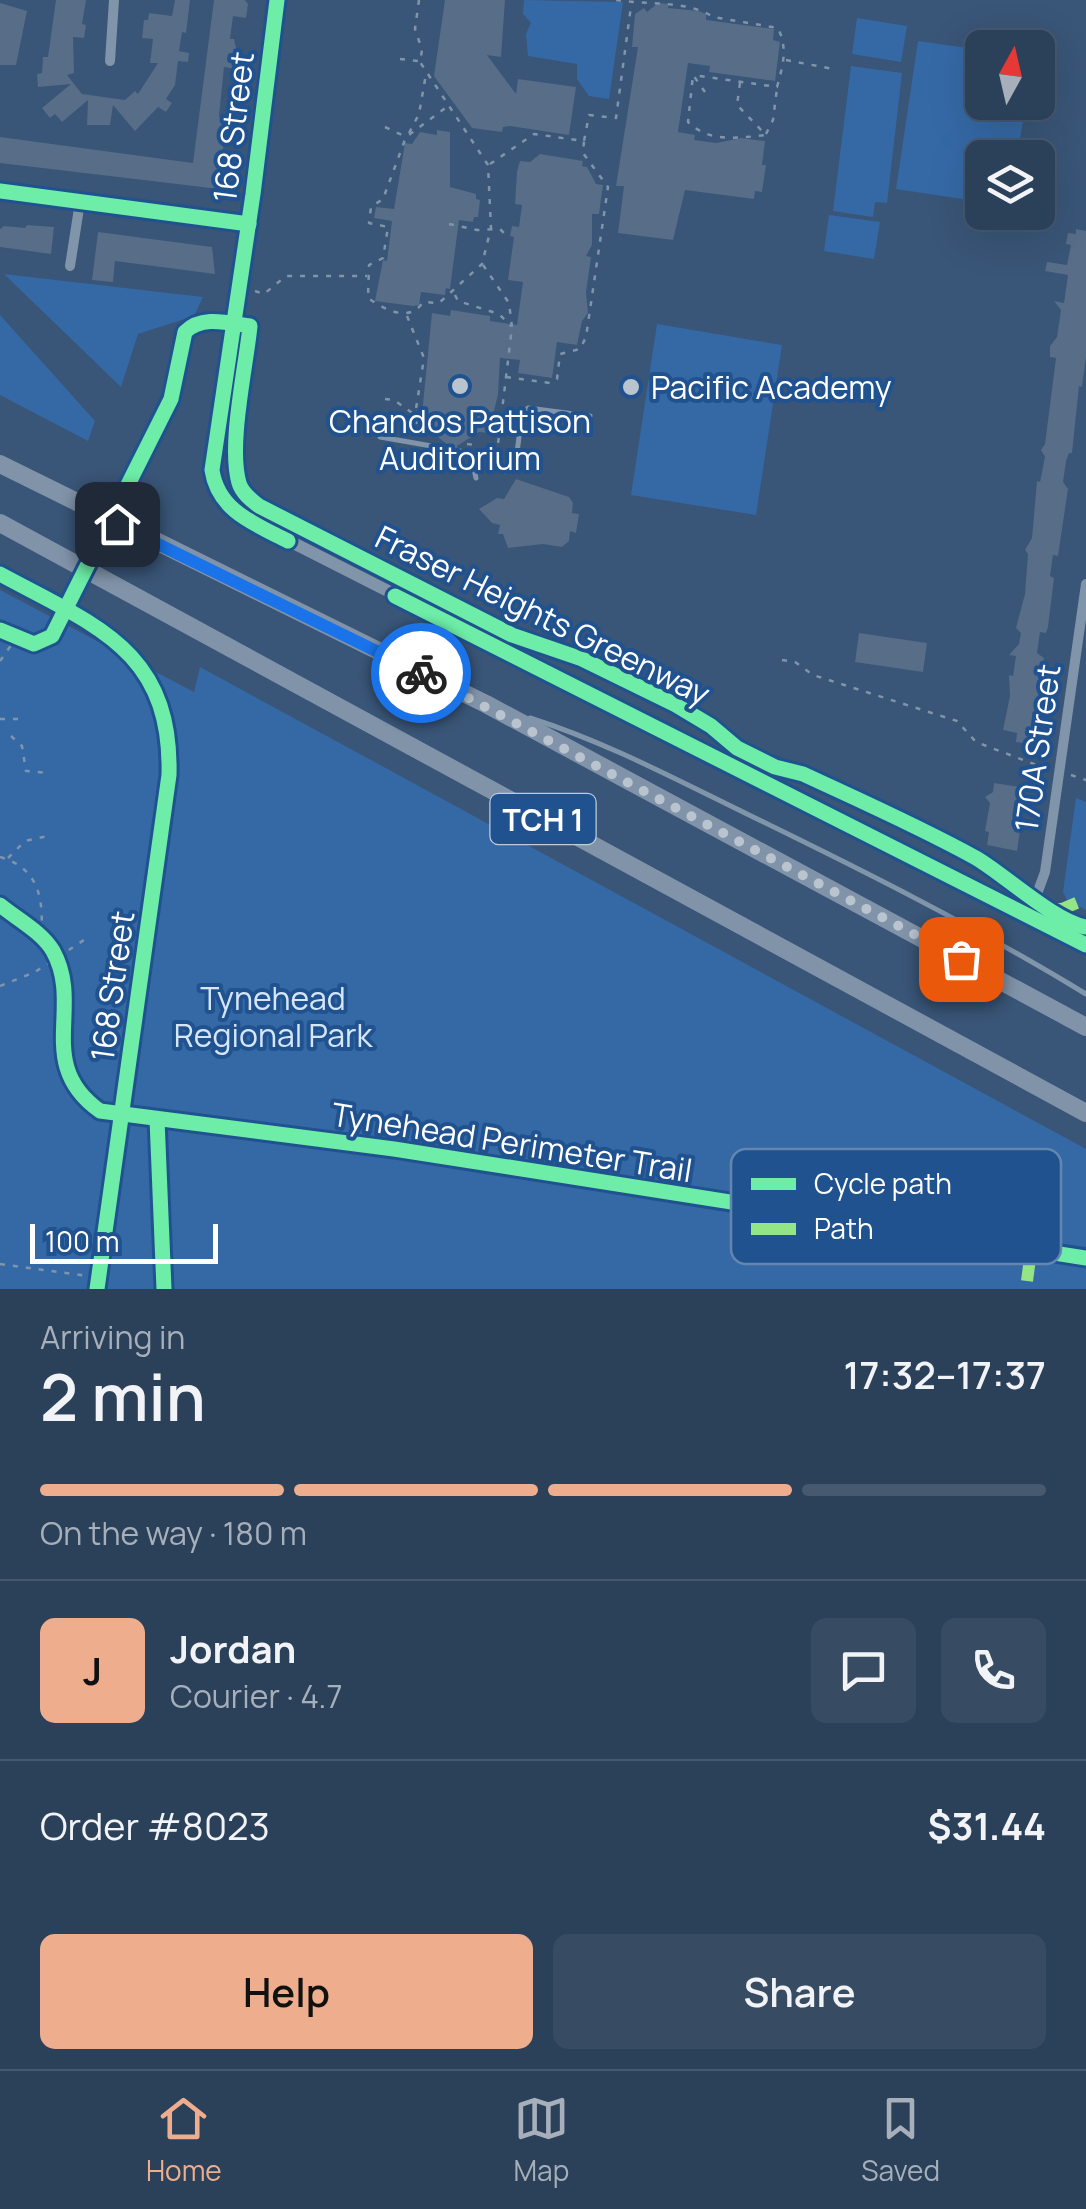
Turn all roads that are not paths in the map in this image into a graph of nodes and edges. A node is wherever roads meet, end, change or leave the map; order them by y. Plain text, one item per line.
1 (114, 0) edge
2 (277, 0) edge
3 (110, 61) dead end
4 (0, 192) edge
5 (80, 202) junction
6 (249, 224) junction
7 (70, 266) dead end
8 (590, 416) dead end
9 (380, 438) dead end
10 (463, 447) road end
11 (443, 448) dead end
12 (0, 464) edge
13 (515, 468) dead end
14 (476, 478) dead end
15 (0, 524) edge
16 (0, 574) edge
17 (1086, 584) edge
18 (486, 704) junction
19 (1029, 916) junction
20 (1086, 946) edge
21 (1086, 994) edge
22 (1086, 1027) edge
23 (1086, 1113) edge
24 (97, 1284) edge

1 - 3 street
2 - 6 street, 168 Street
4 - 5 street
5 - 6 street
5 - 7 street
6 - 19 street, 168 Street
8 - 13 lane
9 - 11 lane
10 - 14 lane
12 - 18 highway, TCH 1
15 - 23 highway, TCH 1
16 - 24 street, 168 Street
17 - 19 street, 170A Street
18 - 21 lane
18 - 22 highway, TCH 1
19 - 20 street

